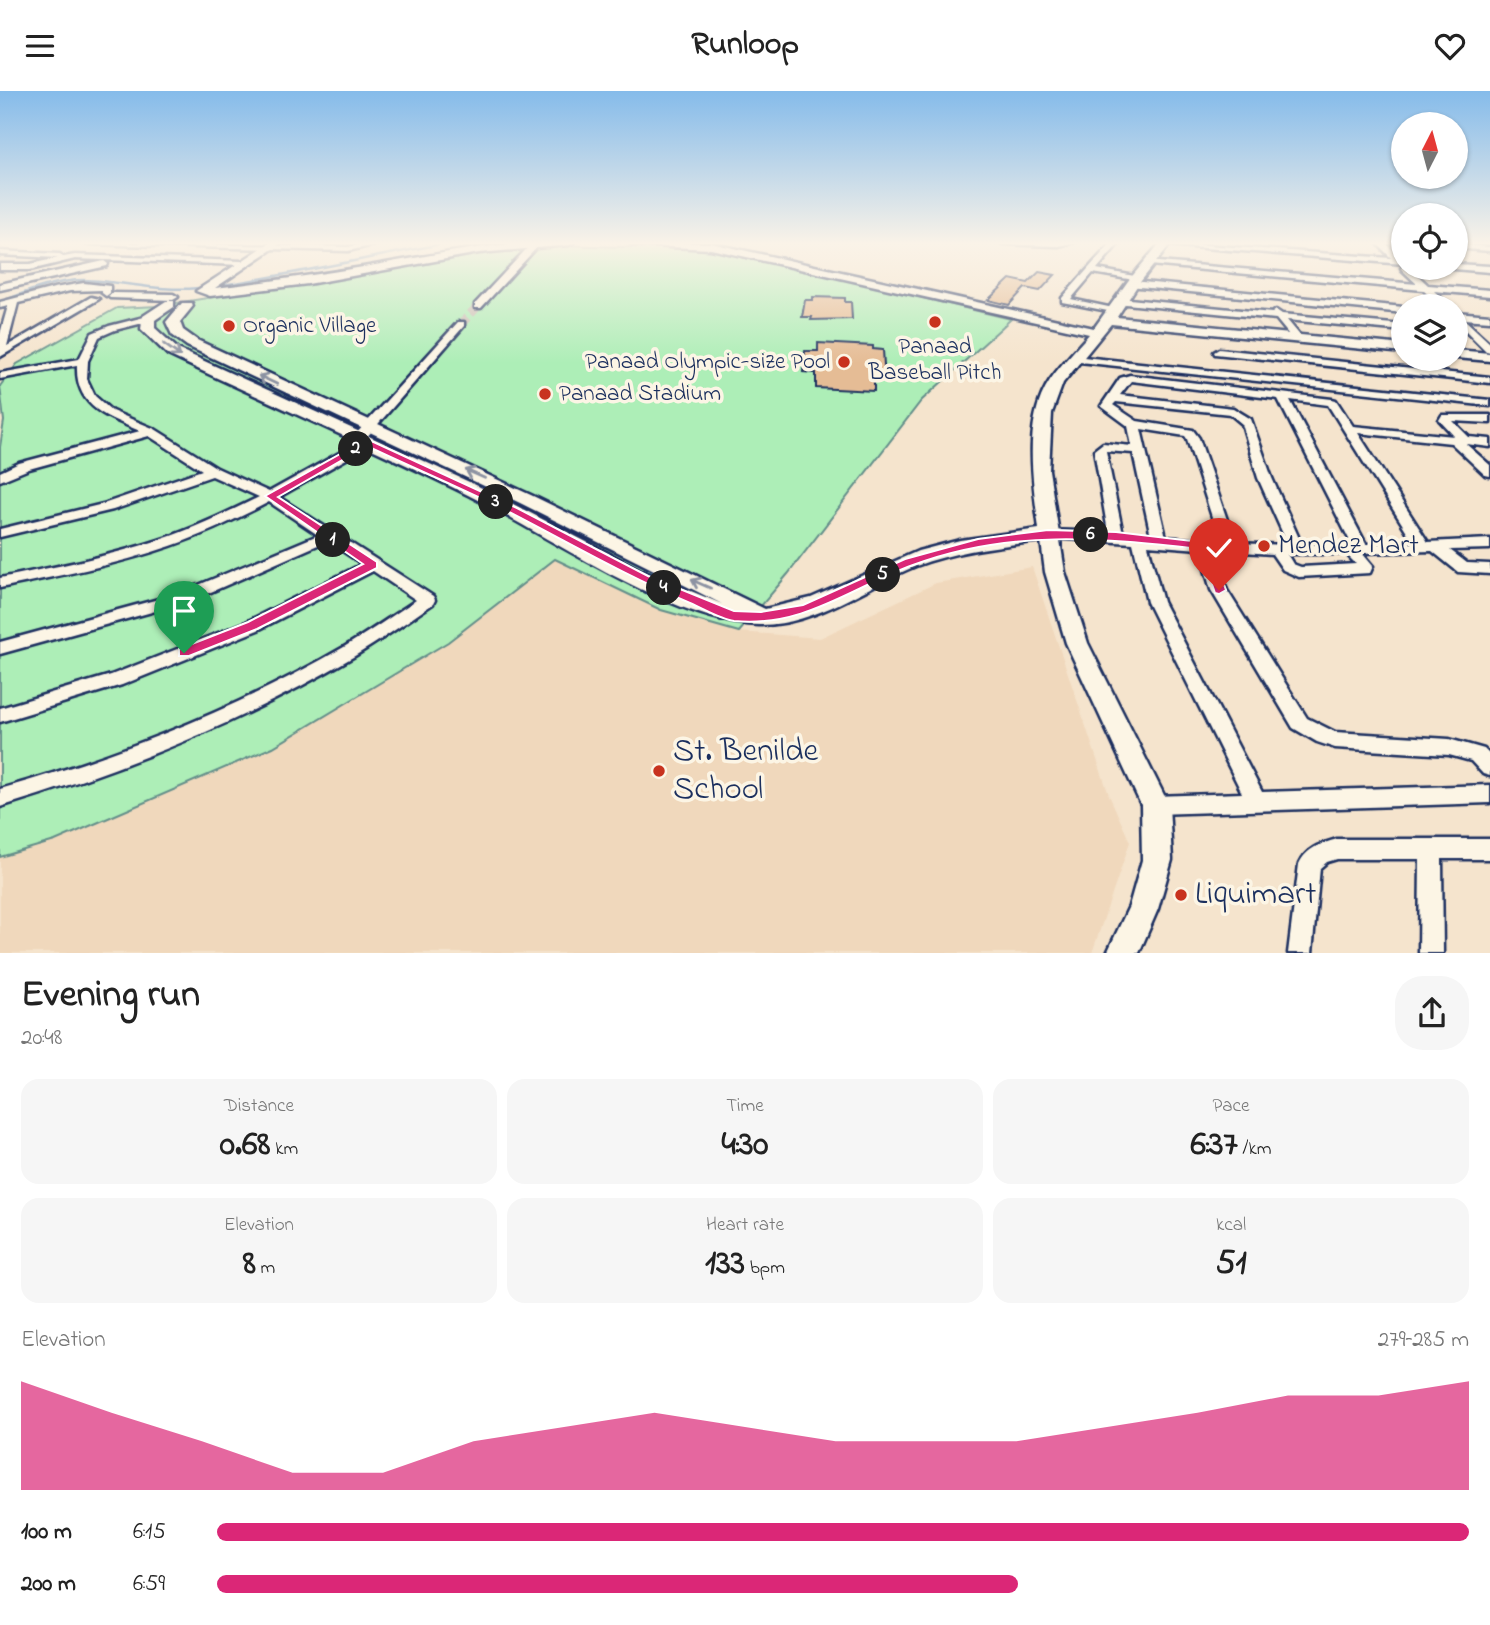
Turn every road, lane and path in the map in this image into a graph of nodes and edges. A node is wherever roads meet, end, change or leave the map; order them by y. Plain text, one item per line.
1 (21, 282) edge
2 (218, 282) edge
3 (289, 282) edge
4 (500, 282) edge
5 (992, 282) edge
6 (1080, 282) edge
7 (1105, 282) edge
8 (1135, 282) edge
9 (1419, 282) edge
10 (1423, 286) junction
11 (0, 287) edge
12 (206, 292) junction
13 (1490, 293) edge
14 (1432, 294) edge
15 (110, 295) junction
16 (1266, 297) junction
17 (1122, 299) junction
18 (54, 300) junction
19 (14, 302) junction
20 (177, 302) junction
21 (0, 305) edge
22 (478, 306) tunnel mouth
23 (1391, 309) edge
24 (1277, 315) junction
25 (1468, 316) edge
26 (1490, 318) edge
27 (148, 319) junction
28 (49, 323) junction
29 (461, 324) tunnel mouth
30 (1391, 327) edge
31 (1468, 327) edge
32 (1210, 330) junction
33 (1468, 334) edge
34 (1476, 335) junction
35 (1490, 336) edge
36 (1298, 339) junction
37 (1391, 348) edge
38 (1490, 349) edge
39 (1219, 352) junction
40 (0, 353) edge
41 (1468, 355) edge
42 (1490, 358) edge
43 (1074, 359) junction
44 (83, 363) junction
45 (1220, 373) junction
46 (0, 377) edge
47 (1490, 380) edge
48 (1282, 395) junction
49 (1114, 398) junction
50 (1490, 403) edge
51 (1490, 419) edge
52 (1134, 424) junction
53 (1350, 429) junction
54 (151, 432) junction
55 (365, 436) junction
56 (1460, 440) junction
57 (1490, 443) edge
58 (1139, 450) junction
59 (212, 471) junction
60 (1490, 472) edge
61 (0, 477) edge
62 (270, 496) junction
63 (0, 533) edge
64 (1048, 534) junction
65 (327, 536) junction
66 (1116, 536) junction
67 (1139, 538) junction
68 (1159, 539) junction
69 (1490, 544) edge
70 (1205, 546) junction
71 (1229, 546) junction
72 (1296, 547) junction
73 (1430, 547) junction
74 (1276, 548) junction
75 (1355, 548) junction
76 (373, 565) junction
77 (1490, 569) edge
78 (0, 583) edge
79 (0, 648) edge
80 (0, 715) edge
81 (1490, 768) edge
82 (1490, 794) edge
83 (0, 798) edge
84 (1256, 801) junction
85 (1155, 806) junction
86 (1490, 849) edge
87 (1431, 850) junction
88 (1124, 953) edge
89 (1300, 953) edge
90 (1431, 953) edge

1 - 11 street
2 - 12 street
3 - 12 street
4 - 22 street
5 - 17 street
6 - 17 street
7 - 17 street
8 - 17 street
9 - 10 street
10 - 13 street
10 - 14 street
10 - 17 street
12 - 20 street
15 - 18 street
15 - 20 street
15 - 28 street
16 - 17 street
16 - 23 street
16 - 24 street
17 - 24 street
17 - 32 street
17 - 43 street
18 - 19 street
18 - 28 street
19 - 21 street
19 - 40 street
20 - 27 street
55 -> 20 street
24 - 30 street
24 - 36 street
25 - 26 street
27 - 44 street
27 -> 55 street
28 - 40 street
29 - 55 street
31 - 34 street
32 - 36 street
32 - 39 street
33 - 34 street
34 - 35 street
34 - 38 street
36 - 37 street
39 - 45 street
39 - 47 street
41 - 42 street
43 - 45 street
43 - 64 street
44 - 46 street
44 - 54 street
45 - 50 street
48 - 49 street
48 - 53 street
48 - 75 street
49 - 52 street
49 - 72 street
51 - 56 street
52 - 58 street
52 - 71 street
53 - 56 street
53 - 73 street
54 - 59 street
54 - 61 street
55 - 62 street
55 - 64 street
56 - 57 street
56 - 60 street
58 - 66 street
58 - 68 street
59 - 62 street
59 - 63 street
62 - 65 street
62 - 78 street
64 - 66 street
64 - 85 street
65 - 76 street
65 - 79 street
66 - 67 street
67 - 68 street
67 - 84 street
68 - 70 street
69 - 73 street
70 - 71 street
70 - 81 street
71 - 74 street
72 - 74 street
72 - 75 street
73 - 75 street
73 - 77 street
74 - 75 street
76 - 80 street
76 - 83 street
82 - 84 street
84 - 85 street
85 - 88 street
86 - 87 street
87 - 89 street
87 - 90 street

